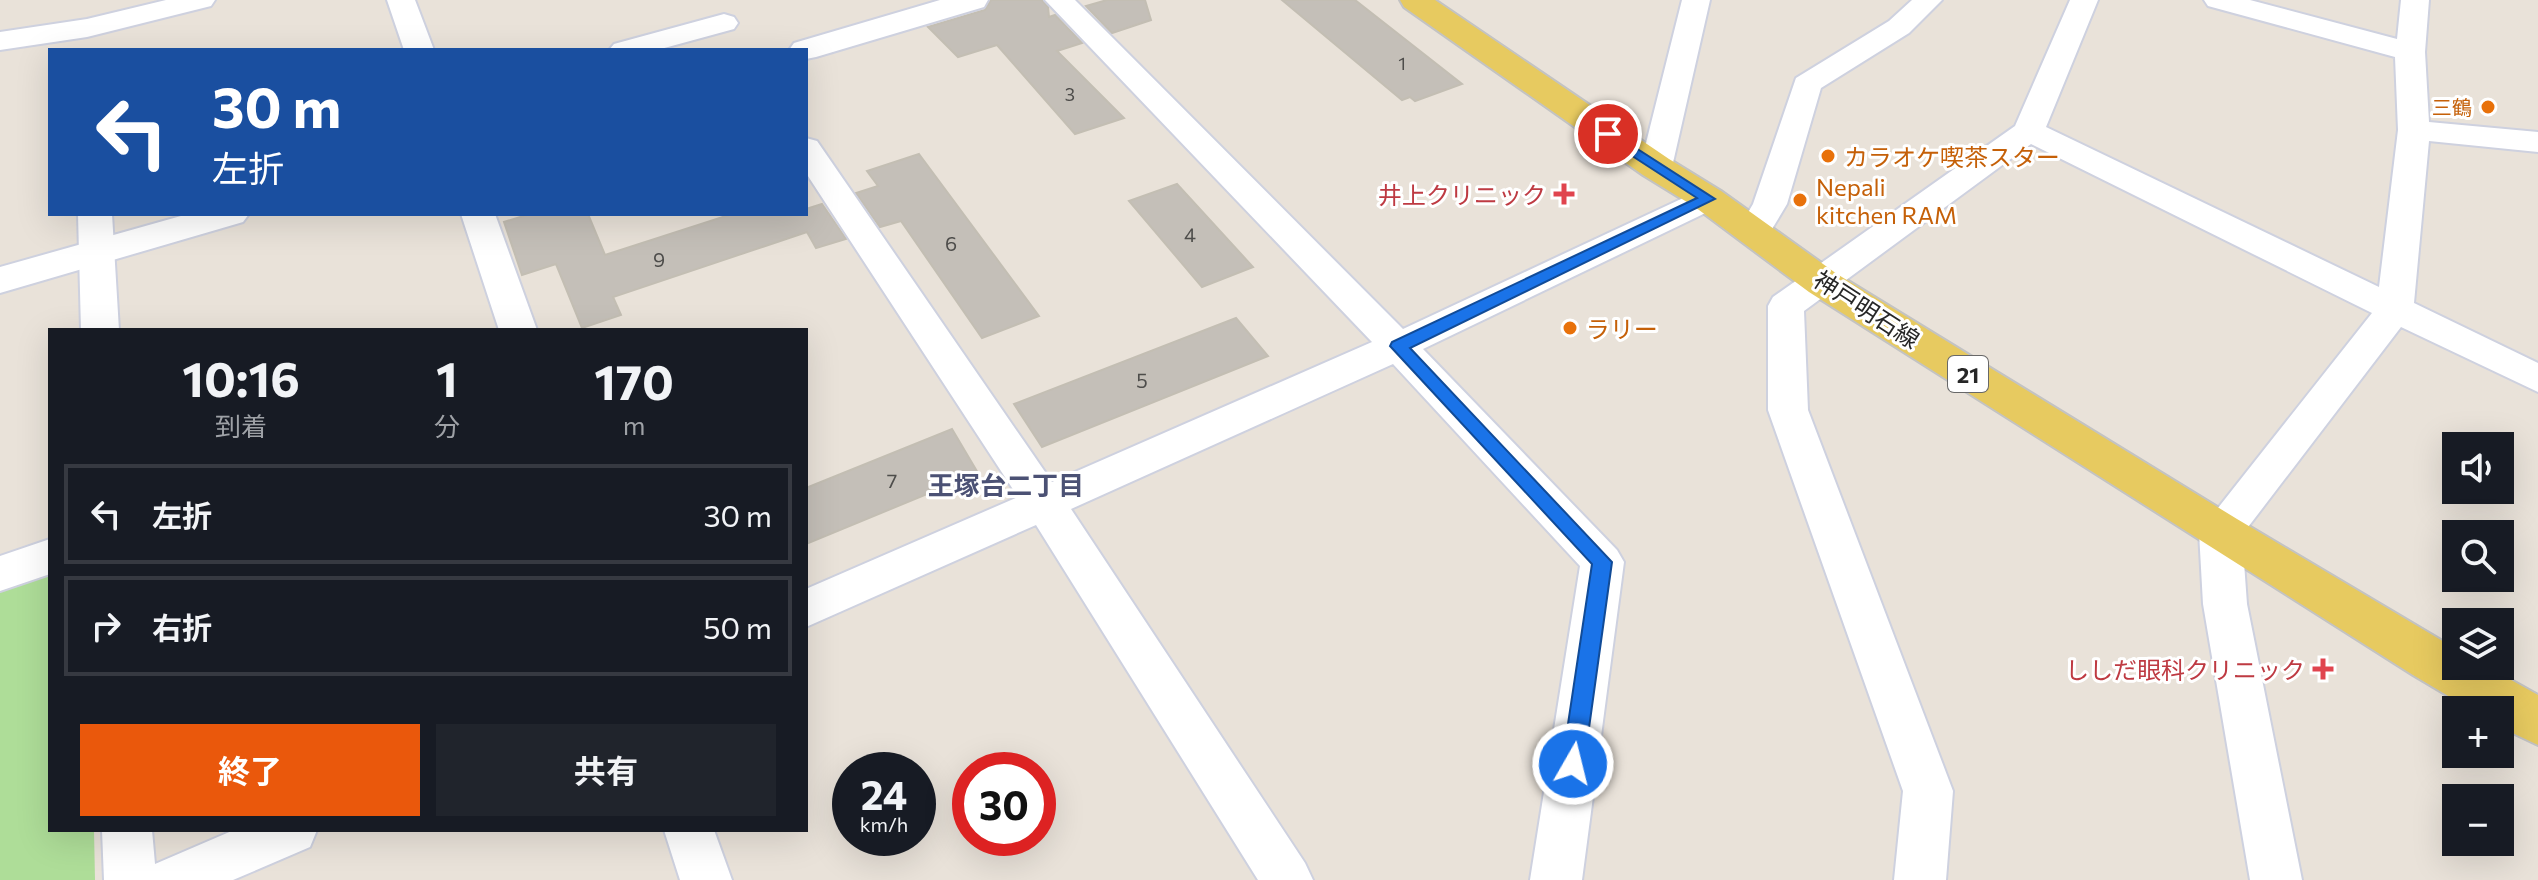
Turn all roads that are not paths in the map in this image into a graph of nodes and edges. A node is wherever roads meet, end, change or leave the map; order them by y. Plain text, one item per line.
1 (201, 0) edge
2 (401, 0) edge
3 (973, 0) edge
4 (1059, 0) edge
5 (1415, 0) edge
6 (1696, 0) edge
7 (1928, 0) edge
8 (2084, 0) edge
9 (2218, 0) edge
10 (2415, 0) edge
11 (717, 11) edge
12 (88, 39) edge
13 (0, 41) edge
14 (418, 48) edge
15 (629, 48) edge
16 (740, 48) edge
17 (808, 49) edge
18 (2410, 52) junction
19 (2414, 130) junction
20 (2029, 131) junction
21 (2538, 142) edge
22 (808, 151) edge
23 (1656, 167) junction
24 (1708, 199) junction
25 (216, 216) edge
26 (479, 216) edge
27 (1754, 231) junction
28 (96, 233) edge
29 (0, 280) edge
30 (1823, 283) junction
31 (2395, 309) junction
32 (100, 328) edge
33 (517, 328) edge
34 (1398, 346) junction
35 (2538, 379) edge
36 (1045, 504) junction
37 (2220, 532) junction
38 (48, 557) edge
39 (0, 574) edge
40 (808, 608) edge
41 (2538, 722) edge
42 (127, 832) edge
43 (287, 832) edge
44 (690, 832) edge
45 (130, 880) edge
46 (174, 880) edge
47 (706, 880) edge
48 (1287, 880) edge
49 (1556, 880) edge
50 (1920, 880) edge
51 (2276, 880) edge

1 - 12 street
2 - 14 street
3 - 17 street
4 - 34 street
5 - 23 main road, 神戸明石線 / 21
6 - 23 street
7 - 27 street
8 - 20 street
9 - 18 street
10 - 18 street
11 - 15 street
11 - 16 street
12 - 13 street
18 - 19 street
19 - 21 street
19 - 31 street
20 - 30 street
20 - 31 street
22 - 36 street
23 - 24 main road, 神戸明石線 / 21
24 - 27 main road, 神戸明石線 / 21
24 - 34 street
25 - 28 street
26 - 33 street
27 - 30 main road, 神戸明石線 / 21
28 - 29 street
28 - 32 street
30 - 37 main road, 神戸明石線 / 21
30 - 50 street
31 - 35 street
31 - 37 street
34 - 36 street
34 - 49 street
36 - 40 street
36 - 48 street
37 - 41 main road, 神戸明石線 / 21
37 - 51 street
38 - 39 street
42 - 45 street
43 - 46 street
44 - 47 street

